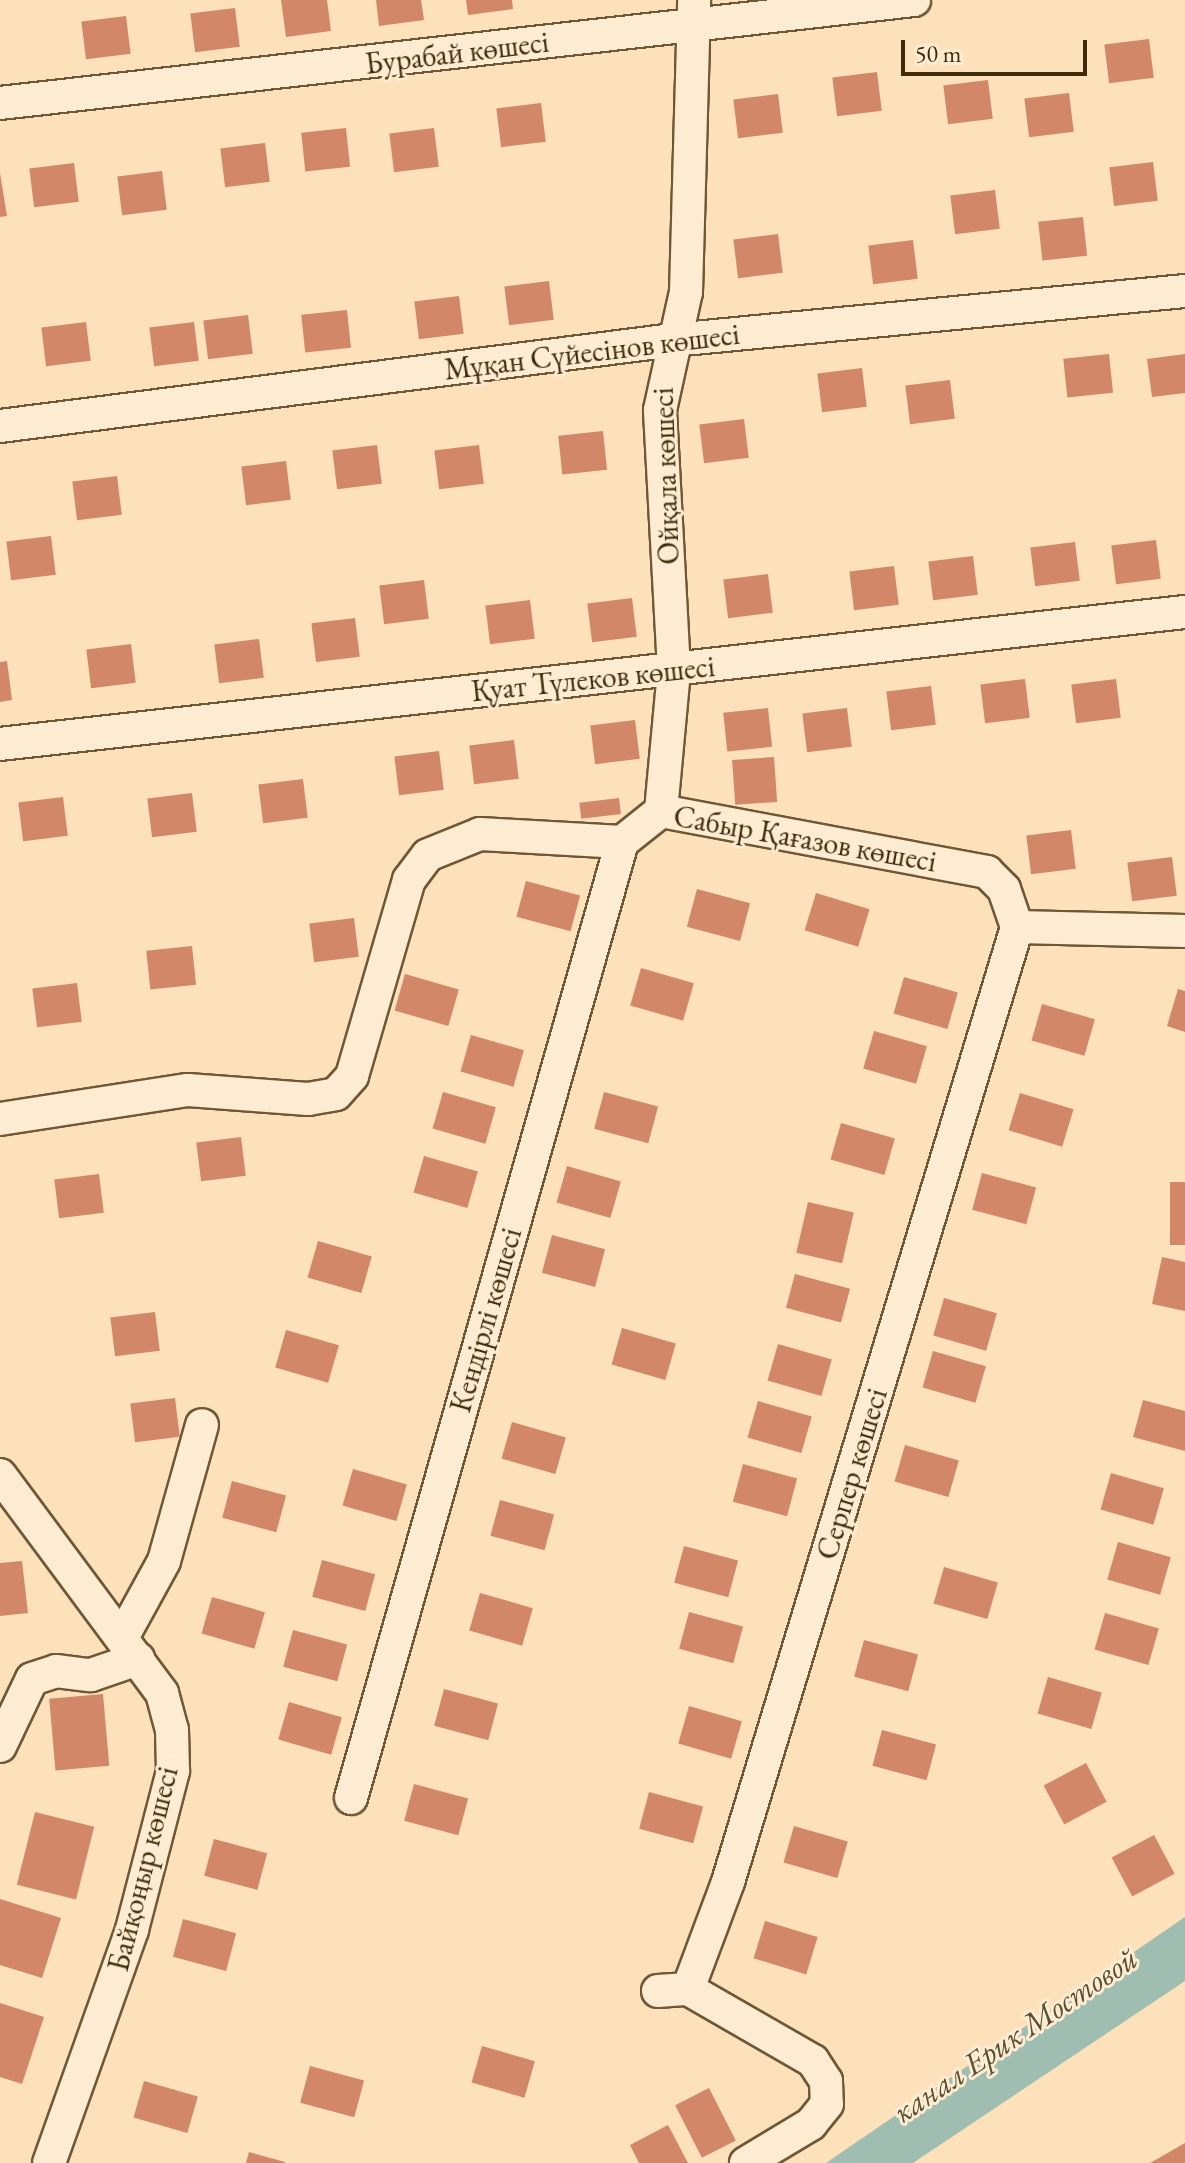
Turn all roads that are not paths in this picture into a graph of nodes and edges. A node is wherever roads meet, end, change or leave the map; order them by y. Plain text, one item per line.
1 (914, 0) edge
2 (695, 12) edge
3 (0, 103) edge
4 (1185, 291) edge
5 (673, 340) junction
6 (0, 426) edge
7 (1185, 612) edge
8 (674, 670) junction
9 (0, 744) edge
10 (661, 811) junction
11 (622, 842) junction
12 (1017, 927) junction
13 (1185, 931) edge
14 (0, 1119) edge
15 (202, 1425) dead end
16 (0, 1475) edge
17 (131, 1648) junction
18 (0, 1746) edge
19 (351, 1798) dead end
20 (49, 2163) edge
21 (746, 2163) edge

1 - 2 street, Бурабай көшесi
2 - 3 street, Бурабай көшесi
2 - 5 street, Ойқала көшесі
4 - 5 street, Мұқан Сүйесінов көшесі
5 - 6 street, Мұқан Сүйесінов көшесі
5 - 8 street, Ойқала көшесі
7 - 8 street, Қуат Түлеков көшесі
8 - 9 street, Қуат Түлеков көшесі
8 - 10 street, Ойқала көшесі
10 - 11 street, Сабыр Қағазов көшесі
10 - 12 street, Сабыр Қағазов көшесі
11 - 14 street
11 - 19 street, Кендірлі көшесі
12 - 13 street
12 - 21 street, Серпер көшесі
15 - 17 street
16 - 17 street, Байқоңыр көшесi
17 - 18 street
17 - 20 street, Байқоңыр көшесi

